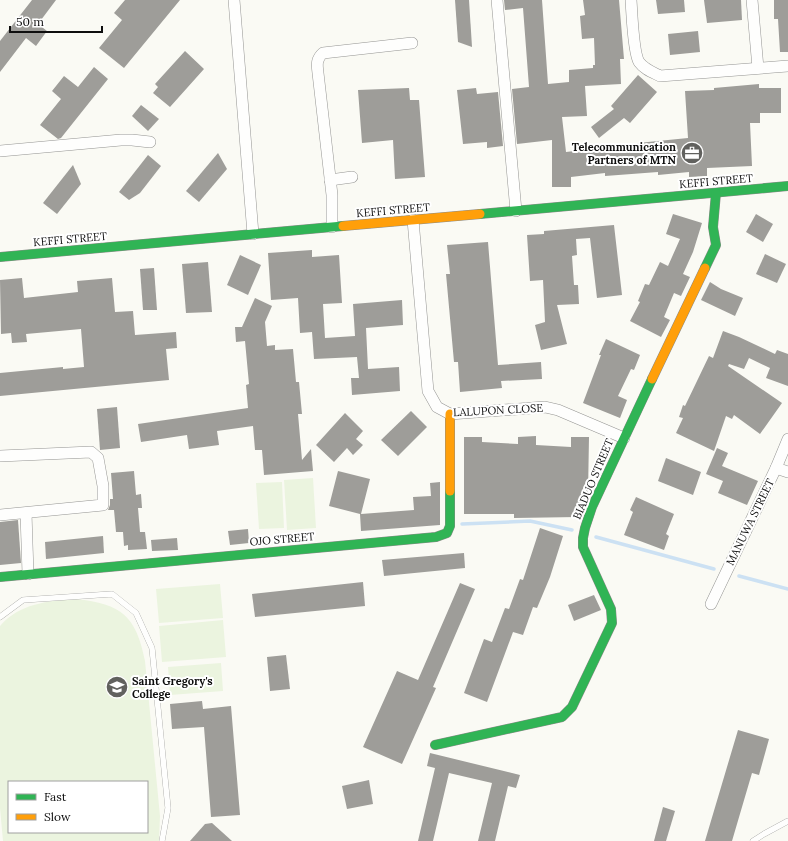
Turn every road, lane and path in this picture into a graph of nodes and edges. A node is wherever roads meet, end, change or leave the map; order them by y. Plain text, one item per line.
1 (234, 0) edge
2 (497, 0) edge
3 (631, 0) edge
4 (752, 0) edge
5 (412, 43) dead end
6 (788, 66) edge
7 (758, 68) junction
8 (150, 142) dead end
9 (0, 151) edge
10 (352, 177) dead end
11 (330, 180) junction
12 (788, 186) edge
13 (716, 193) junction
14 (516, 211) junction
15 (413, 220) junction
16 (332, 227) junction
17 (253, 234) junction
18 (0, 257) edge
19 (450, 414) junction
20 (624, 438) junction
21 (788, 439) edge
22 (0, 456) edge
23 (776, 468) junction
24 (788, 472) edge
25 (26, 513) junction
26 (0, 515) edge
27 (28, 574) junction
28 (0, 577) edge
29 (711, 604) dead end
30 (0, 617) edge
31 (435, 745) dead end
32 (788, 821) edge
33 (162, 841) edge
34 (753, 841) edge

1 - 17 street
2 - 14 street
3 - 7 street
4 - 7 street
5 - 11 street
6 - 7 street
8 - 9 street
10 - 11 street
11 - 16 street
12 - 13 street, KEFFI STREET
13 - 14 street, KEFFI STREET
13 - 20 street, BIADUO STREET
14 - 15 street, KEFFI STREET
15 - 16 street, KEFFI STREET
15 - 19 street, LALUPON CLOSE
16 - 17 street, KEFFI STREET
17 - 18 street, KEFFI STREET
19 - 20 street, LALUPON CLOSE
19 - 27 street, OJO STREET
20 - 31 street, BIADUO STREET
21 - 23 street, MANUWA STREET
22 - 25 street
23 - 24 street
23 - 29 street, MANUWA STREET
25 - 26 street
25 - 27 street
27 - 28 street, OJO STREET
30 - 33 lane
32 - 34 lane

